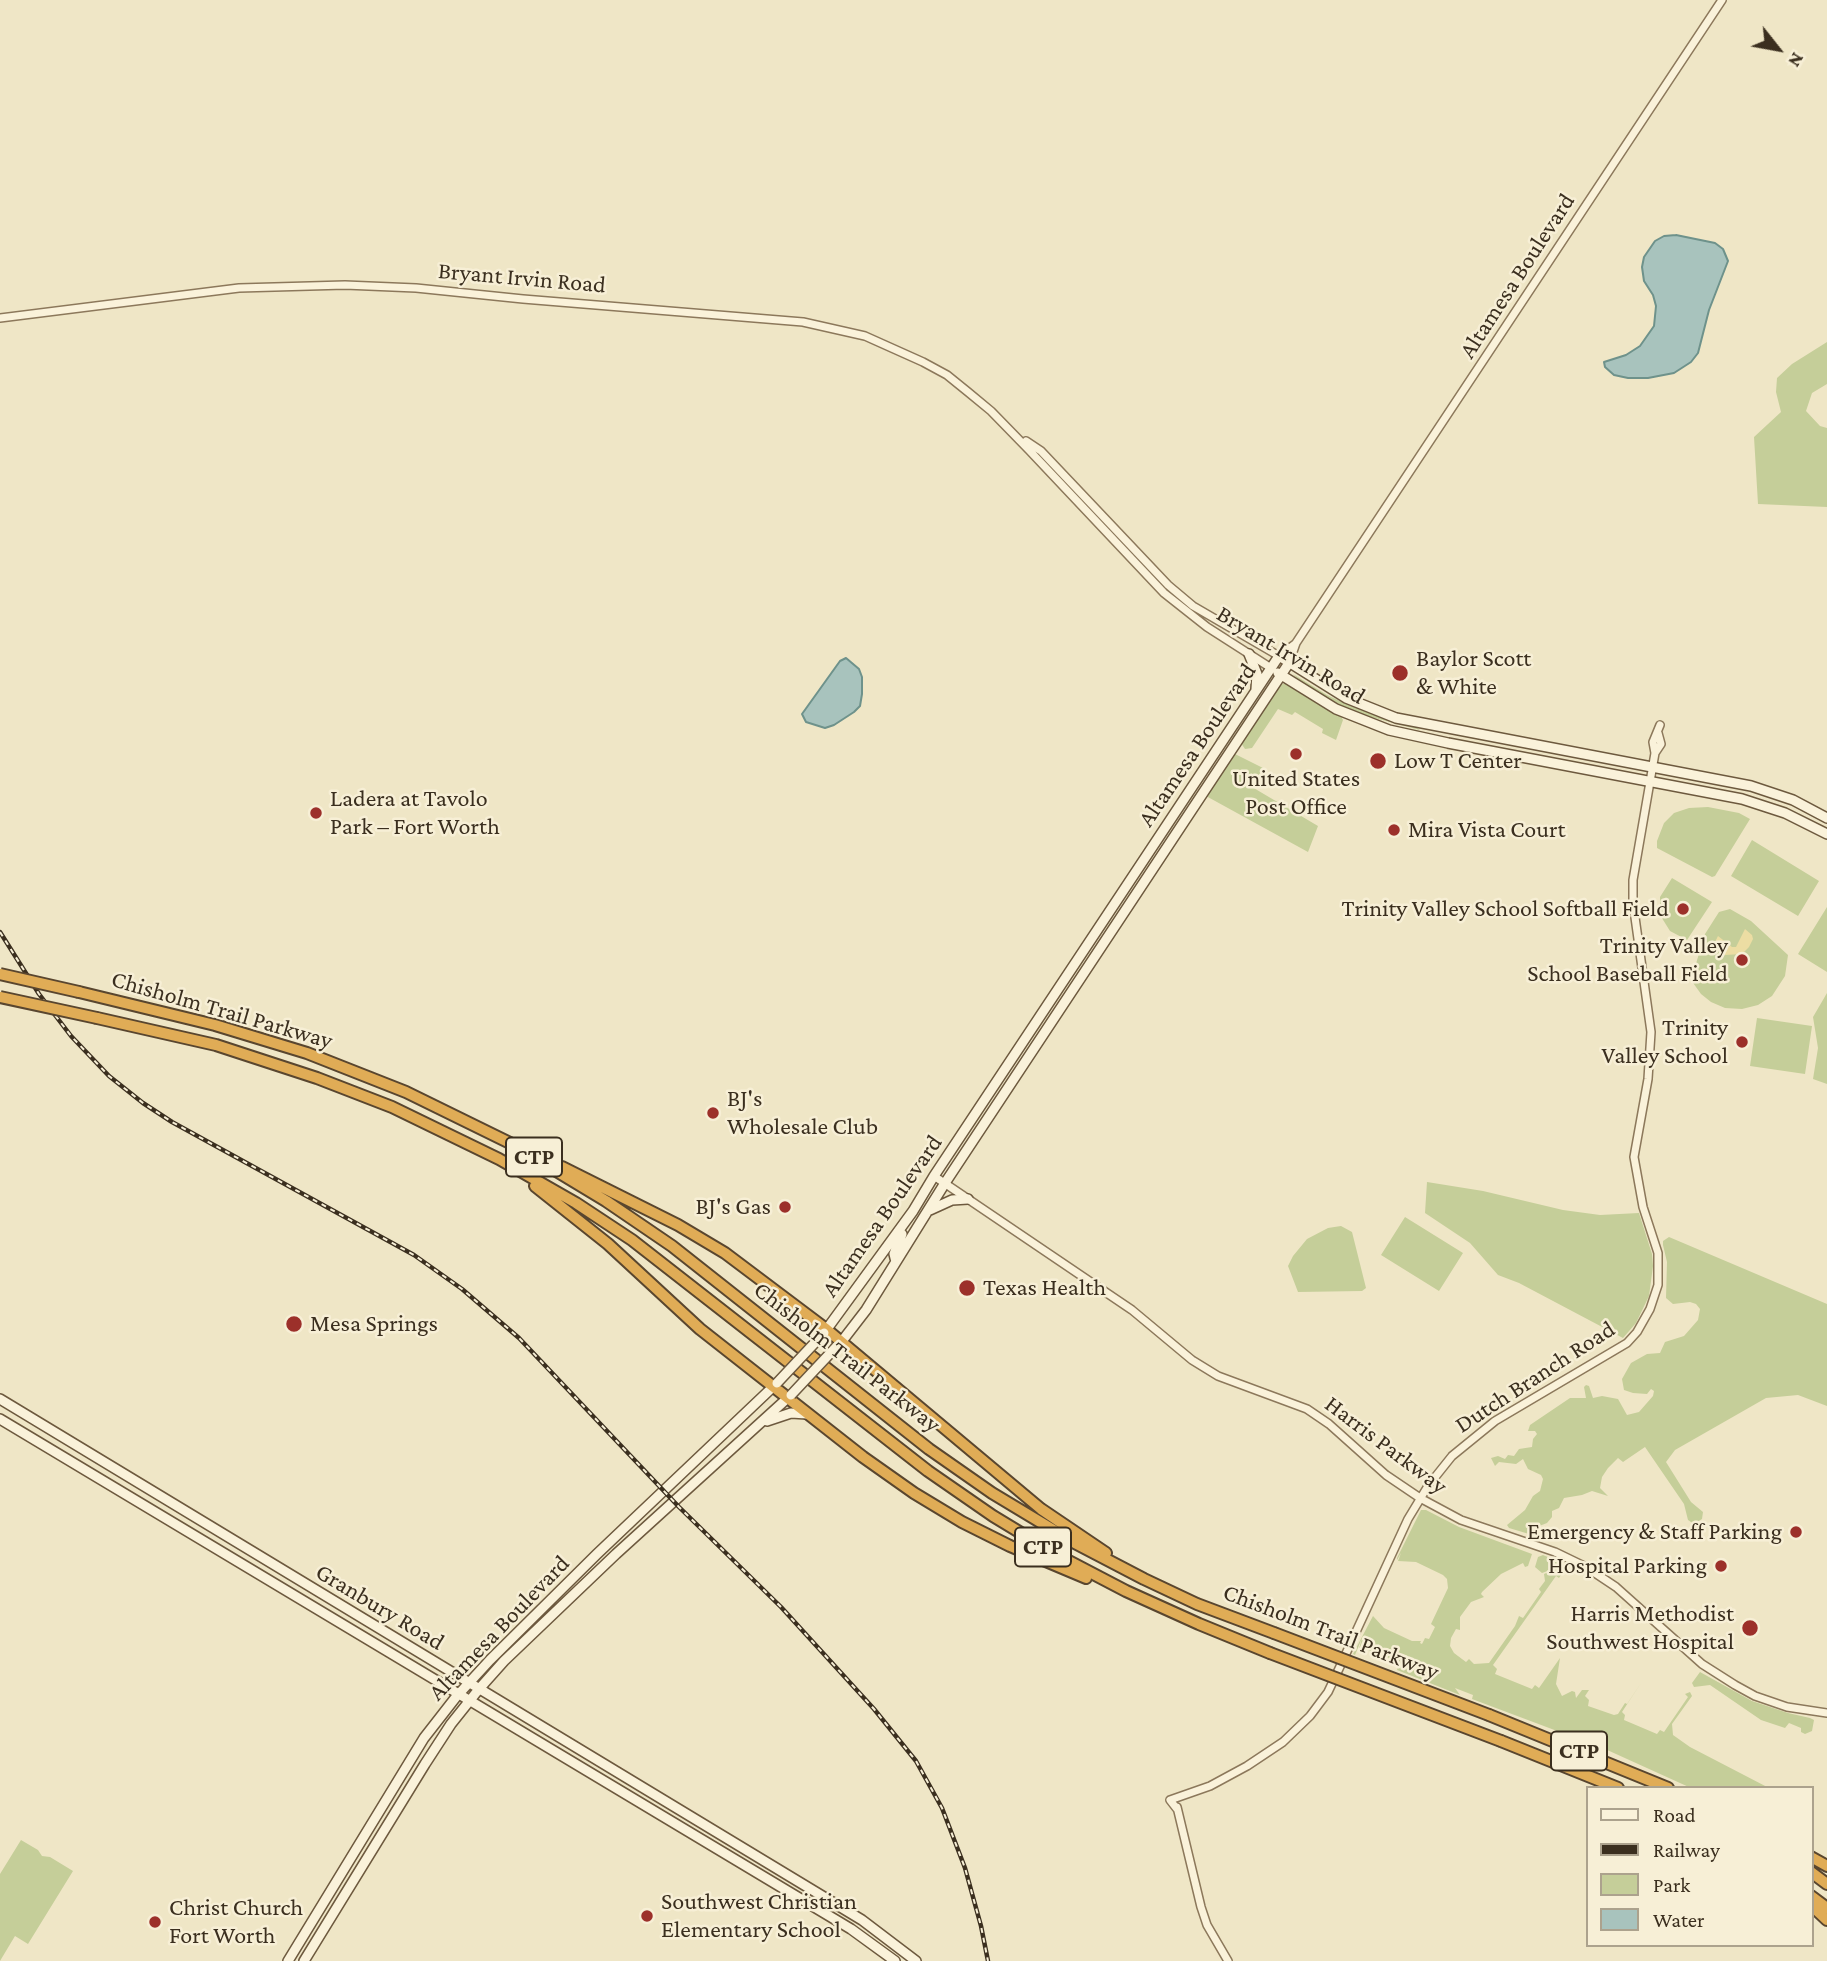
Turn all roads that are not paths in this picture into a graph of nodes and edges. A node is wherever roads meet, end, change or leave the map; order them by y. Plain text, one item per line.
1 (1722, 0) edge
2 (0, 318) edge
3 (1069, 486) junction
4 (1296, 643) junction
5 (1249, 654) junction
6 (1279, 656) junction
7 (1289, 663) junction
8 (1271, 668) junction
9 (1281, 675) junction
10 (1256, 690) junction
11 (1659, 729) dead end
12 (1652, 765) junction
13 (1650, 780) junction
14 (1827, 818) edge
15 (1827, 834) edge
16 (1080, 957) junction
17 (0, 974) edge
18 (0, 997) edge
19 (1069, 997) junction
20 (510, 1143) junction
21 (499, 1159) junction
22 (934, 1176) junction
23 (945, 1183) junction
24 (968, 1199) junction
25 (929, 1211) junction
26 (905, 1223) junction
27 (884, 1252) junction
28 (896, 1262) junction
29 (866, 1310) junction
30 (825, 1331) junction
31 (839, 1344) junction
32 (775, 1385) junction
33 (789, 1397) junction
34 (0, 1399) edge
35 (808, 1415) junction
36 (0, 1419) edge
37 (733, 1424) junction
38 (759, 1425) junction
39 (723, 1457) junction
40 (1420, 1498) junction
41 (607, 1544) junction
42 (616, 1554) junction
43 (1147, 1602) junction
44 (1198, 1604) junction
45 (340, 1606) junction
46 (332, 1619) junction
47 (469, 1684) junction
48 (479, 1689) junction
49 (460, 1693) junction
50 (471, 1700) junction
51 (1827, 1713) edge
52 (561, 1740) junction
53 (554, 1750) junction
54 (1613, 1786) edge
55 (1663, 1786) edge
56 (389, 1795) junction
57 (401, 1802) junction
58 (748, 1852) junction
59 (742, 1863) junction
60 (1813, 1907) edge
61 (318, 1911) junction
62 (330, 1918) junction
63 (862, 1920) junction
64 (1827, 1920) edge
65 (855, 1931) junction
66 (288, 1961) edge
67 (304, 1961) edge
68 (895, 1961) edge
69 (916, 1961) edge
70 (1228, 1961) edge

1 - 4 street, Altamesa Boulevard
2 - 3 street, Bryant Irvin Road
3 - 5 street, Bryant Irvin Road
3 - 6 street, Bryant Irvin Road
4 - 6 street, Altamesa Boulevard
4 - 7 street, Altamesa Boulevard
5 - 8 street, Bryant Irvin Road
5 - 10 main road
6 - 7 main road, Bryant Irvin Road
6 - 8 main road, Altamesa Boulevard
7 - 9 main road, Altamesa Boulevard
7 - 12 main road, Bryant Irvin Road
8 - 9 main road, Bryant Irvin Road
8 - 10 main road, Altamesa Boulevard
9 - 13 main road, Bryant Irvin Road
9 - 19 main road, Altamesa Boulevard
10 - 16 main road, Altamesa Boulevard
11 - 12 street, Dutch Branch Road
12 - 13 street, Dutch Branch Road
12 - 14 main road, Bryant Irvin Road
13 - 15 main road, Bryant Irvin Road
13 - 40 street, Dutch Branch Road
16 - 19 main road
16 - 22 main road, Altamesa Boulevard
17 - 20 highway, Chisholm Trail Parkway / CTP, bridge
18 - 21 highway, Chisholm Trail Parkway / CTP, bridge
19 - 23 main road, Altamesa Boulevard
20 - 30 highway
20 - 44 highway, Chisholm Trail Parkway / CTP
21 - 32 highway
21 - 43 highway, Chisholm Trail Parkway / CTP
22 - 23 street, Harris Parkway
22 - 26 main road, Altamesa Boulevard
23 - 24 street, Harris Parkway
23 - 25 main road, Altamesa Boulevard
24 - 25 main road
24 - 40 street, Harris Parkway
25 - 28 main road, Altamesa Boulevard
26 - 27 main road, Altamesa Boulevard
26 - 28 main road
27 - 29 main road
27 - 30 main road, Altamesa Boulevard
28 - 29 main road, Altamesa Boulevard
29 - 31 main road, Altamesa Boulevard
30 - 31 highway
30 - 32 main road, Altamesa Boulevard, bridge
31 - 33 main road, Altamesa Boulevard, bridge
31 - 44 highway
32 - 33 highway
32 - 37 main road, Altamesa Boulevard
33 - 35 highway
33 - 38 main road, Altamesa Boulevard
34 - 45 main road, Granbury Road
35 - 38 main road
35 - 43 highway
36 - 46 main road, Granbury Road
37 - 39 main road
37 - 41 main road, Altamesa Boulevard
38 - 39 main road, Altamesa Boulevard
39 - 42 main road, Altamesa Boulevard
40 - 51 street, Harris Parkway
40 - 70 street, Dutch Branch Road
41 - 42 main road
41 - 47 main road, Altamesa Boulevard
42 - 48 main road, Altamesa Boulevard
43 - 54 highway, Chisholm Trail Parkway / CTP, bridge
44 - 55 highway, Chisholm Trail Parkway / CTP, bridge
45 - 46 main road
45 - 47 main road, Granbury Road
46 - 49 main road, Granbury Road
47 - 48 main road, Granbury Road
47 - 49 main road, Altamesa Boulevard
48 - 50 main road, Altamesa Boulevard
48 - 52 main road, Granbury Road
49 - 50 main road, Granbury Road
49 - 56 main road, Altamesa Boulevard
50 - 53 main road, Granbury Road
50 - 57 main road, Altamesa Boulevard
52 - 53 main road
52 - 58 main road, Granbury Road
53 - 59 main road, Granbury Road
56 - 57 main road
56 - 61 main road, Altamesa Boulevard
57 - 62 main road, Altamesa Boulevard
58 - 59 main road
58 - 63 main road, Granbury Road
59 - 65 main road, Granbury Road
60 - 64 highway
61 - 62 main road
61 - 66 main road, Altamesa Boulevard
62 - 67 main road, Altamesa Boulevard
63 - 65 main road
63 - 69 main road, Granbury Road
65 - 68 main road, Granbury Road

